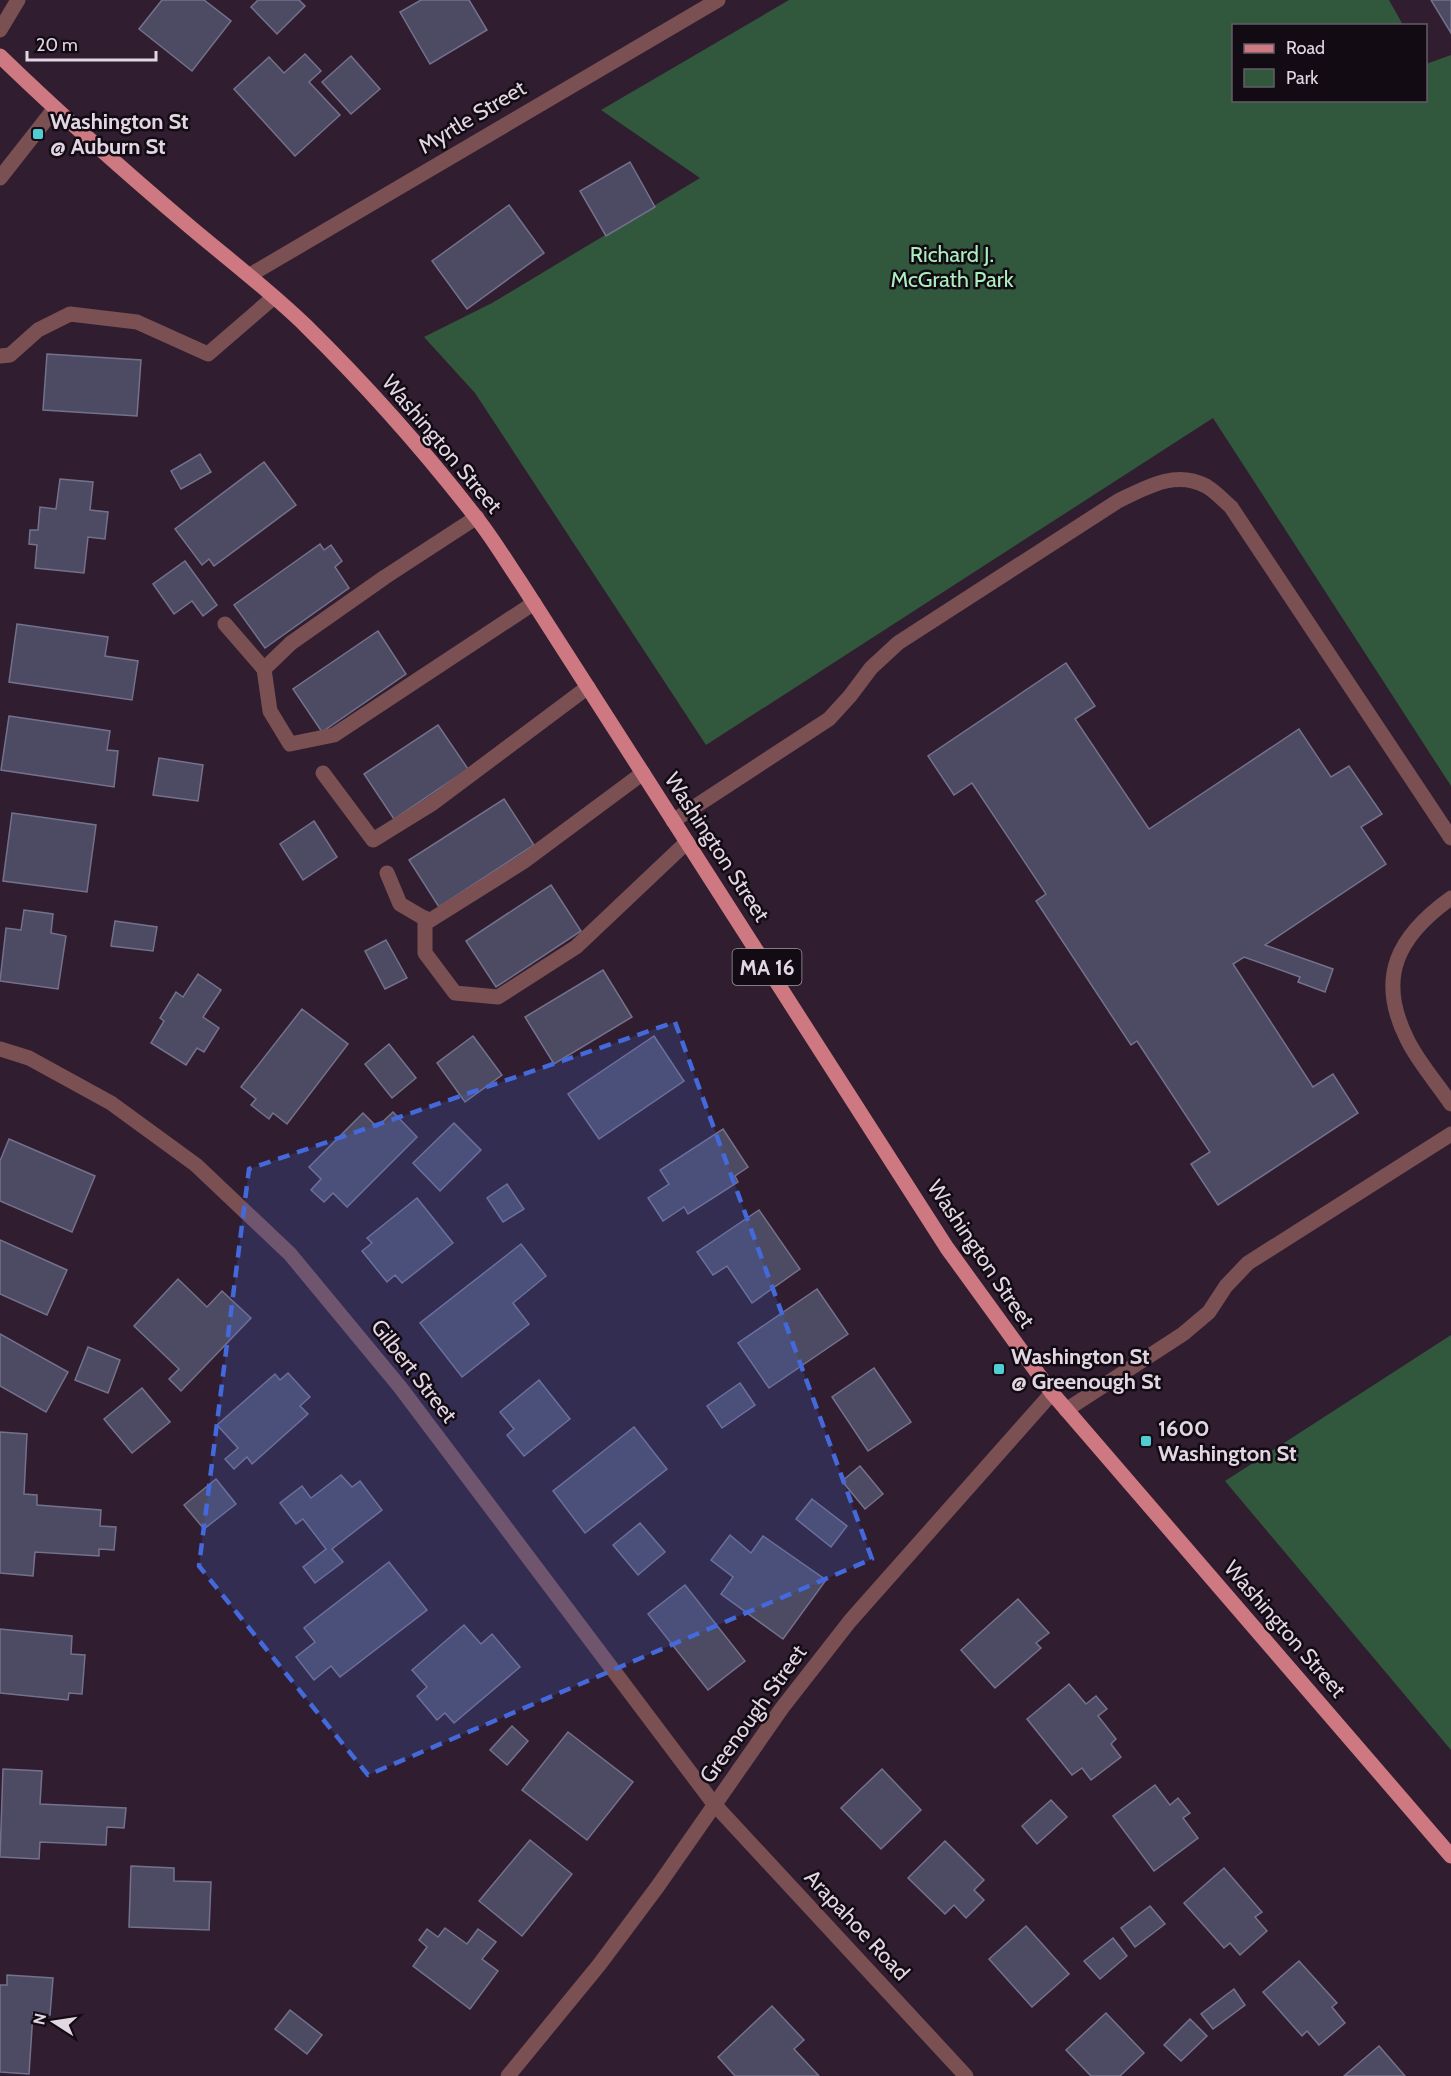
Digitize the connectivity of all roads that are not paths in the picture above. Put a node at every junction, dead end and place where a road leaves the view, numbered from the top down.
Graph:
1 (18, 0) edge
2 (718, 0) edge
3 (0, 30) edge
4 (0, 56) edge
5 (55, 108) junction
6 (0, 178) edge
7 (250, 275) junction
8 (274, 297) junction
9 (0, 356) edge
10 (477, 517) junction
11 (534, 603) junction
12 (225, 624) dead end
13 (264, 669) junction
14 (588, 687) junction
15 (323, 773) dead end
16 (643, 774) junction
17 (673, 821) junction
18 (1451, 838) edge
19 (687, 842) junction
20 (387, 873) dead end
21 (1451, 898) edge
22 (425, 918) junction
23 (0, 1049) edge
24 (1451, 1104) edge
25 (1451, 1134) edge
26 (1052, 1393) junction
27 (1066, 1410) junction
28 (714, 1804) junction
29 (1451, 1856) edge
30 (508, 2076) edge
31 (966, 2076) edge

1 - 3 street
2 - 7 street, Myrtle Street
4 - 5 main road, Washington Street / MA 16
5 - 6 street
5 - 7 main road, Washington Street / MA 16
7 - 8 main road, Washington Street / MA 16
8 - 9 street
8 - 10 main road, Washington Street / MA 16
10 - 11 main road, Washington Street / MA 16
10 - 13 street
11 - 13 street
11 - 14 main road, Washington Street / MA 16
12 - 13 street
14 - 15 street
14 - 16 main road, Washington Street / MA 16
16 - 17 main road, Washington Street / MA 16
16 - 22 street
17 - 18 street
17 - 19 main road, Washington Street / MA 16
19 - 22 street
19 - 26 main road, Washington Street / MA 16
20 - 22 street
21 - 24 street
23 - 28 street, Gilbert Street
25 - 27 street
26 - 27 main road, Washington Street / MA 16
26 - 28 street, Greenough Street
27 - 29 main road, Washington Street / MA 16
28 - 30 street, Greenough Street
28 - 31 street, Arapahoe Road

